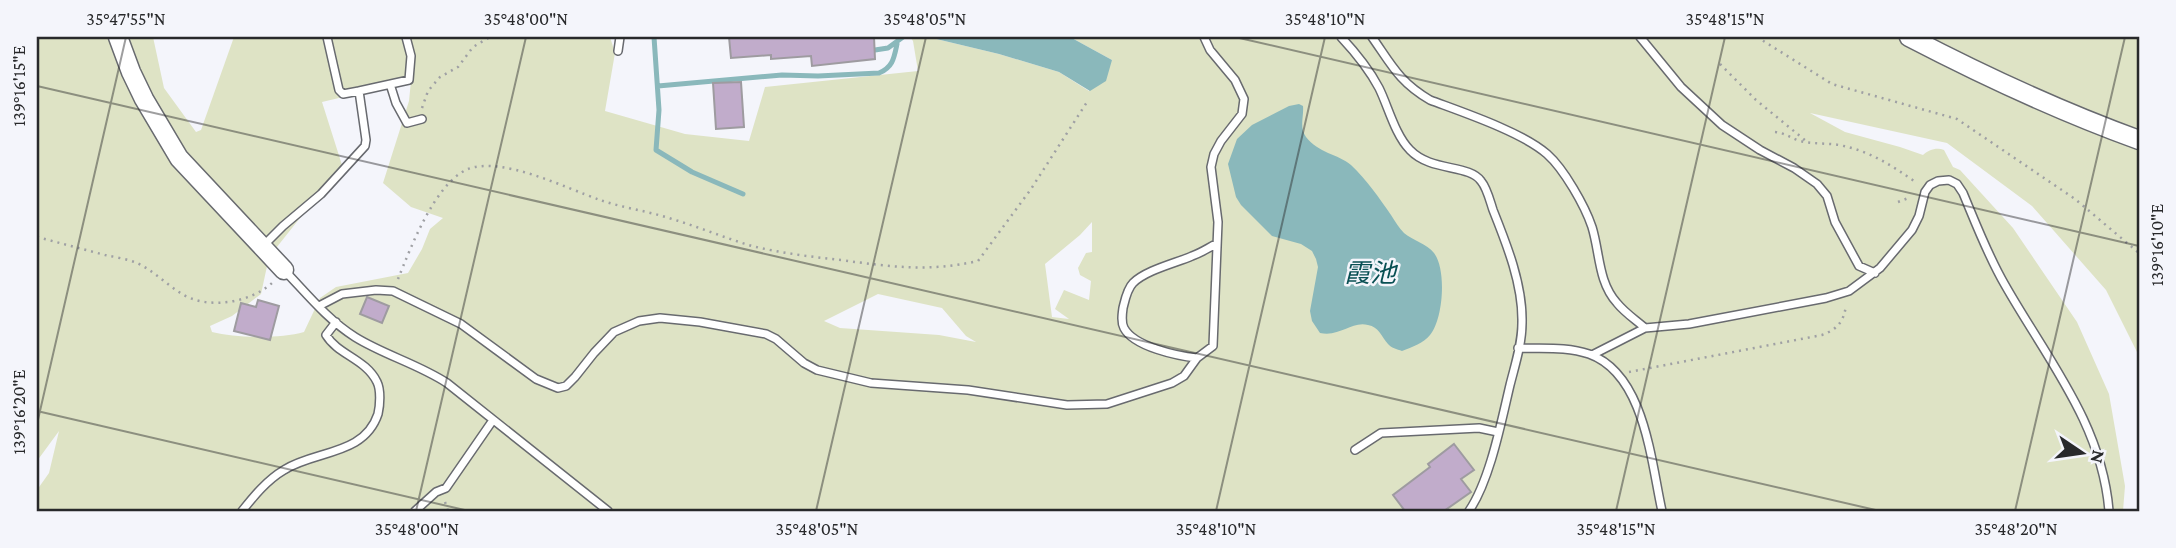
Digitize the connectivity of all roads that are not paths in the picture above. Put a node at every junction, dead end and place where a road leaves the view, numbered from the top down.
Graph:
1 (118, 37) edge
2 (327, 37) edge
3 (406, 37) edge
4 (620, 37) edge
5 (1204, 37) edge
6 (1341, 37) edge
7 (1372, 37) edge
8 (1640, 37) edge
9 (1909, 37) edge
10 (618, 51) dead end
11 (390, 84) junction
12 (359, 91) junction
13 (422, 119) road end
14 (2139, 140) edge
15 (1216, 244) junction
16 (262, 248) junction
17 (284, 270) joint
18 (1875, 273) junction
19 (319, 306) junction
20 (336, 322) junction
21 (1645, 328) junction
22 (1518, 348) junction
23 (1592, 355) junction
24 (1197, 358) junction
25 (493, 420) junction
26 (1498, 432) junction
27 (1354, 450) dead end
28 (242, 511) edge
29 (415, 511) edge
30 (608, 511) edge
31 (1469, 511) edge
32 (1662, 511) edge
33 (2109, 511) edge

1 - 16 street
2 - 12 lane
3 - 11 lane
4 - 10 lane
5 - 15 lane
6 - 22 lane
7 - 21 lane
8 - 18 lane
9 - 14 street
11 - 12 lane
11 - 13 lane
12 - 16 lane
15 - 24 lane
15 - 24 lane
16 - 17 street
17 - 19 lane
18 - 21 lane
18 - 33 lane
19 - 20 lane
19 - 24 lane
20 - 25 lane
20 - 28 lane
21 - 23 lane
22 - 23 lane
22 - 26 lane
23 - 32 lane
25 - 29 lane
25 - 30 lane
26 - 27 lane
26 - 31 lane

